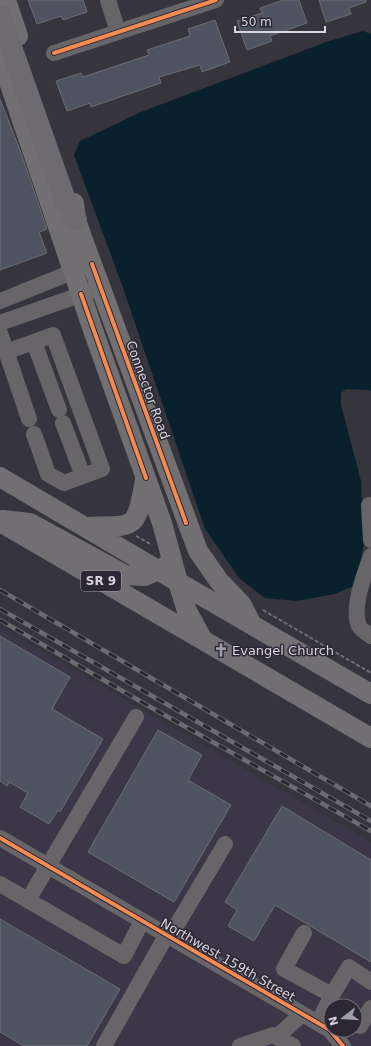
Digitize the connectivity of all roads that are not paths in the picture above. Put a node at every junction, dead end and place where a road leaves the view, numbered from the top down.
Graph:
1 (6, 0) edge
2 (108, 0) edge
3 (216, 0) edge
4 (0, 16) edge
5 (118, 32) junction
6 (54, 53) dead end
7 (0, 55) edge
8 (76, 220) junction
9 (92, 264) junction
10 (73, 271) junction
11 (100, 288) junction
12 (81, 294) junction
13 (0, 301) edge
14 (0, 323) edge
15 (0, 333) edge
16 (34, 342) junction
17 (6, 352) junction
18 (29, 419) dead end
19 (34, 434) dead end
20 (83, 476) junction
21 (0, 477) edge
22 (146, 478) junction
23 (370, 504) dead end
24 (0, 519) edge
25 (0, 522) edge
26 (186, 523) junction
27 (85, 527) junction
28 (371, 540) edge
29 (371, 556) edge
30 (166, 566) junction
31 (178, 582) junction
32 (256, 617) junction
33 (371, 636) edge
34 (203, 640) junction
35 (371, 694) edge
36 (136, 717) dead end
37 (371, 738) edge
38 (2, 844) edge
39 (225, 844) dead end
40 (47, 866) junction
41 (0, 884) edge
42 (28, 900) junction
43 (142, 922) junction
44 (304, 933) dead end
45 (168, 937) junction
46 (371, 982) edge
47 (332, 995) junction
48 (371, 1008) edge
49 (302, 1014) junction
50 (363, 1021) edge
51 (318, 1023) junction
52 (277, 1037) junction
53 (104, 1046) edge
54 (240, 1046) edge
55 (293, 1046) edge
56 (343, 1046) edge

1 - 8 main road, Connector Road
2 - 5 street
3 - 5 street
4 - 8 highway
5 - 6 street
7 - 10 main road
8 - 9 main road, Connector Road
9 - 10 street
9 - 11 main road, Connector Road
10 - 12 main road
10 - 13 street
11 - 12 street
11 - 26 main road, Connector Road
12 - 14 street
12 - 22 main road
15 - 17 street
16 - 17 street
16 - 20 street
16 - 20 street
17 - 18 street
19 - 20 street
21 - 27 main road
22 - 27 main road
22 - 30 main road
23 - 28 street
24 - 30 main road
25 - 34 main road, SR 9
26 - 30 main road
26 - 32 main road, Connector Road
27 - 30 main road
29 - 33 street
30 - 31 main road
31 - 32 main road
31 - 34 main road
32 - 35 main road
34 - 37 main road, SR 9
36 - 40 street
38 - 40 street, Northwest 159th Street
39 - 45 street
40 - 42 street
40 - 43 street, Northwest 159th Street
41 - 42 street
42 - 43 street
43 - 45 street, Northwest 159th Street
44 - 47 street
45 - 49 street, Northwest 159th Street
45 - 53 street
46 - 47 street
47 - 51 street
48 - 50 street
49 - 51 street, Northwest 159th Street
49 - 52 street
51 - 56 street, Northwest 159th Street
52 - 54 street
52 - 55 street

